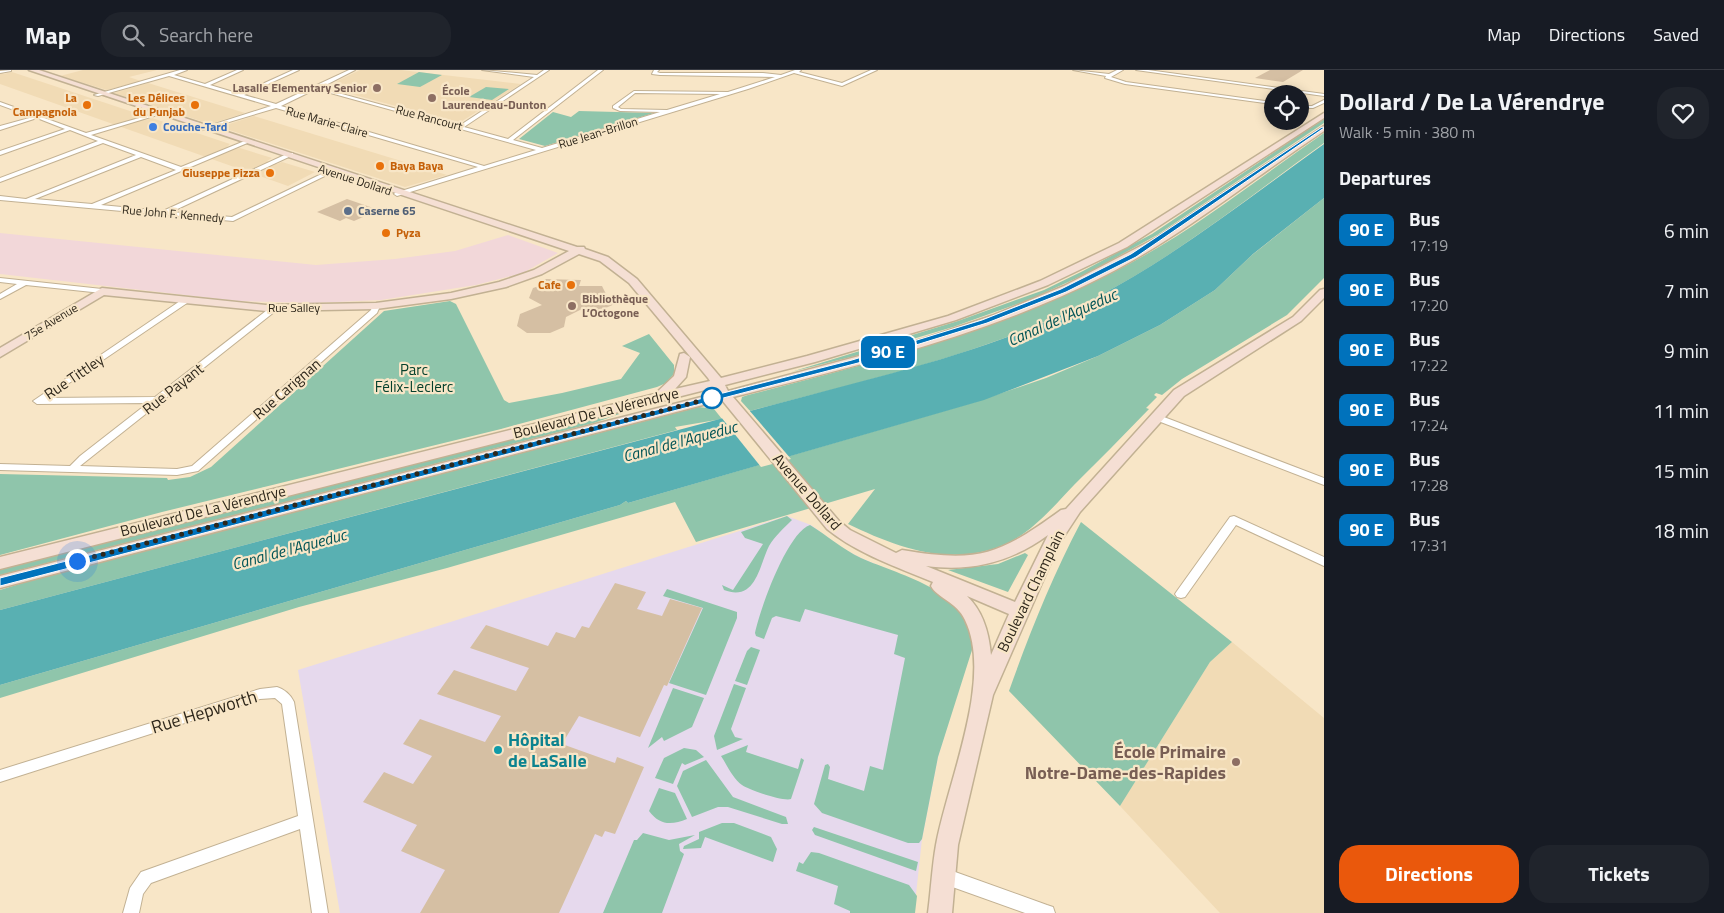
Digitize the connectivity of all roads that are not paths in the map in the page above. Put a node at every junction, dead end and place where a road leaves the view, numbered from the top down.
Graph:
1 (9, 70) edge
2 (21, 70) edge
3 (32, 70) edge
4 (185, 70) edge
5 (241, 70) edge
6 (297, 70) edge
7 (353, 70) edge
8 (484, 70) edge
9 (489, 70) edge
10 (547, 70) edge
11 (602, 70) edge
12 (656, 70) edge
13 (875, 70) edge
14 (1075, 70) edge
15 (1121, 70) edge
16 (1138, 70) edge
17 (797, 71) edge
18 (0, 72) edge
19 (170, 75) junction
20 (1110, 75) junction
21 (538, 76) junction
22 (781, 77) junction
23 (204, 86) junction
24 (316, 88) junction
25 (100, 94) junction
26 (729, 94) junction
27 (1324, 94) edge
28 (239, 96) junction
29 (1324, 101) edge
30 (1264, 102) edge
31 (0, 103) edge
32 (7, 106) junction
33 (276, 106) junction
34 (1309, 107) edge
35 (0, 108) edge
36 (668, 112) junction
37 (158, 113) junction
38 (1324, 115) edge
39 (37, 117) junction
40 (461, 127) junction
41 (0, 128) edge
42 (1324, 128) edge
43 (69, 129) junction
44 (205, 129) junction
45 (85, 135) junction
46 (510, 140) junction
47 (103, 142) junction
48 (246, 142) junction
49 (542, 150) junction
50 (0, 153) edge
51 (141, 156) junction
52 (288, 156) junction
53 (485, 168) junction
54 (180, 170) junction
55 (332, 170) junction
56 (0, 180) edge
57 (401, 193) junction
58 (0, 198) edge
59 (27, 201) junction
60 (92, 207) junction
61 (162, 214) junction
62 (577, 251) junction
63 (0, 280) edge
64 (24, 283) junction
65 (102, 292) junction
66 (1324, 292) edge
67 (0, 297) edge
68 (186, 301) junction
69 (376, 306) junction
70 (274, 309) junction
71 (0, 353) edge
72 (684, 356) junction
73 (716, 387) junction
74 (659, 397) junction
75 (159, 400) junction
76 (1156, 417) junction
77 (0, 467) edge
78 (72, 469) junction
79 (1324, 482) edge
80 (1074, 509) junction
81 (875, 551) junction
82 (1324, 562) edge
83 (0, 563) edge
84 (0, 582) edge
85 (1181, 594) dead end
86 (1019, 611) junction
87 (983, 695) junction
88 (0, 776) edge
89 (306, 820) junction
90 (944, 876) junction
91 (131, 913) edge
92 (320, 913) edge
93 (940, 913) edge
94 (1047, 913) edge

1 - 18 street
2 - 25 main road, Avenue Dollard
3 - 25 main road, Avenue Dollard
4 - 19 street
5 - 23 street
6 - 28 street
7 - 24 street
8 - 9 street
9 - 21 street
10 - 21 street
11 - 46 street
12 - 22 street
13 - 17 street
14 - 20 street
15 - 20 street
16 - 27 street
17 - 22 street, Rue Jean-Brillon
19 - 23 street, Rue Marie-Claire
19 - 25 street
20 - 30 street
21 - 40 street
22 - 26 street, Rue Jean-Brillon
23 - 28 street, Rue Marie-Claire
24 - 33 street
24 - 40 street, Rue Rancourt
25 - 37 main road, Avenue Dollard
26 - 36 street, Rue Jean-Brillon
26 - 36 street
28 - 33 street, Rue Marie-Claire
29 - 34 street
31 - 32 street
32 - 35 street
32 - 39 street
33 - 44 street
33 - 53 street, Rue Marie-Claire
36 - 49 street, Rue Jean-Brillon
37 - 44 main road, Avenue Dollard
37 - 45 street
38 - 73 main road, Boulevard De La Vérendrye
39 - 41 street
39 - 43 street
40 - 46 street, Rue Rancourt
42 - 73 main road, Boulevard De La Vérendrye
43 - 45 street
43 - 50 street
44 - 48 main road, Avenue Dollard
45 - 47 street
46 - 49 street, Rue Rancourt
47 - 51 street
47 - 56 street
48 - 52 main road, Avenue Dollard
48 - 54 street
49 - 53 street, Rue Jean-Brillon
51 - 54 street
51 - 59 street
52 - 55 main road, Avenue Dollard
52 - 61 street
53 - 57 street, Rue Jean-Brillon
54 - 60 street
55 - 57 main road, Avenue Dollard
55 - 61 street, Rue John F. Kennedy
57 - 62 main road, Avenue Dollard
58 - 59 street, Rue John F. Kennedy
59 - 60 street, Rue John F. Kennedy
60 - 61 street, Rue John F. Kennedy
62 - 69 main road, Rue Salley
62 - 72 main road, Avenue Dollard
62 - 73 main road, Avenue Dollard
63 - 64 street, Rue Salley
64 - 65 street, Rue Salley
64 - 67 street
65 - 68 main road, Rue Salley
65 - 71 main road, 75e Avenue
66 - 76 main road, Boulevard Champlain
68 - 70 main road, Rue Salley
68 - 75 street, Rue Tittley
69 - 70 main road, Rue Salley
69 - 78 street, Rue Carignan
70 - 75 street, Rue Payant
72 - 73 main road, Avenue Dollard
72 - 74 main road
73 - 74 main road, Boulevard De La Vérendrye
73 - 81 main road, Avenue Dollard
73 - 84 main road, Boulevard De La Vérendrye
74 - 83 main road, Boulevard De La Vérendrye
75 - 78 street, Rue Payant
76 - 79 street
76 - 80 main road, Boulevard Champlain
77 - 78 street
80 - 81 main road
80 - 86 main road, Boulevard Champlain
81 - 86 main road, Avenue Dollard
81 - 87 main road
82 - 85 street
86 - 87 main road, Boulevard Champlain
87 - 90 main road, Boulevard Champlain
88 - 89 street, Rue Hepworth
89 - 91 street
89 - 92 street, Rue Hepworth
90 - 93 main road, Boulevard Champlain
90 - 94 street

